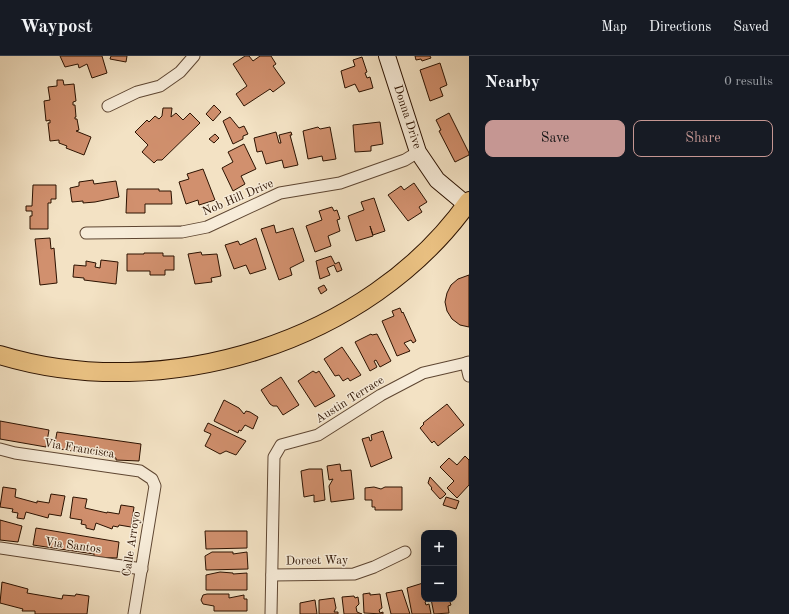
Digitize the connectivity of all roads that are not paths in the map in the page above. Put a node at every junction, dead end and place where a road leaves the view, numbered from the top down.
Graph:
1 (194, 56) edge
2 (387, 56) edge
3 (108, 106) dead end
4 (418, 152) junction
5 (468, 204) edge
6 (86, 233) dead end
7 (0, 354) edge
8 (467, 362) edge
9 (469, 376) edge
10 (0, 449) edge
11 (152, 479) joint
12 (0, 548) edge
13 (405, 552) dead end
14 (142, 569) junction
15 (272, 575) junction
16 (134, 614) edge
17 (271, 614) edge

1 - 3 street
2 - 4 street, Donna Drive
4 - 5 street, Donna Drive
4 - 6 street, Nob Hill Drive
5 - 7 main road
8 - 9 street
8 - 15 street, Austin Terrace
10 - 11 street, Via Francisca
11 - 14 street, Calle Arroyo
12 - 14 street, Via Santos
13 - 15 street, Doreet Way
14 - 16 street, Calle Arroyo
15 - 17 street, Austin Terrace

